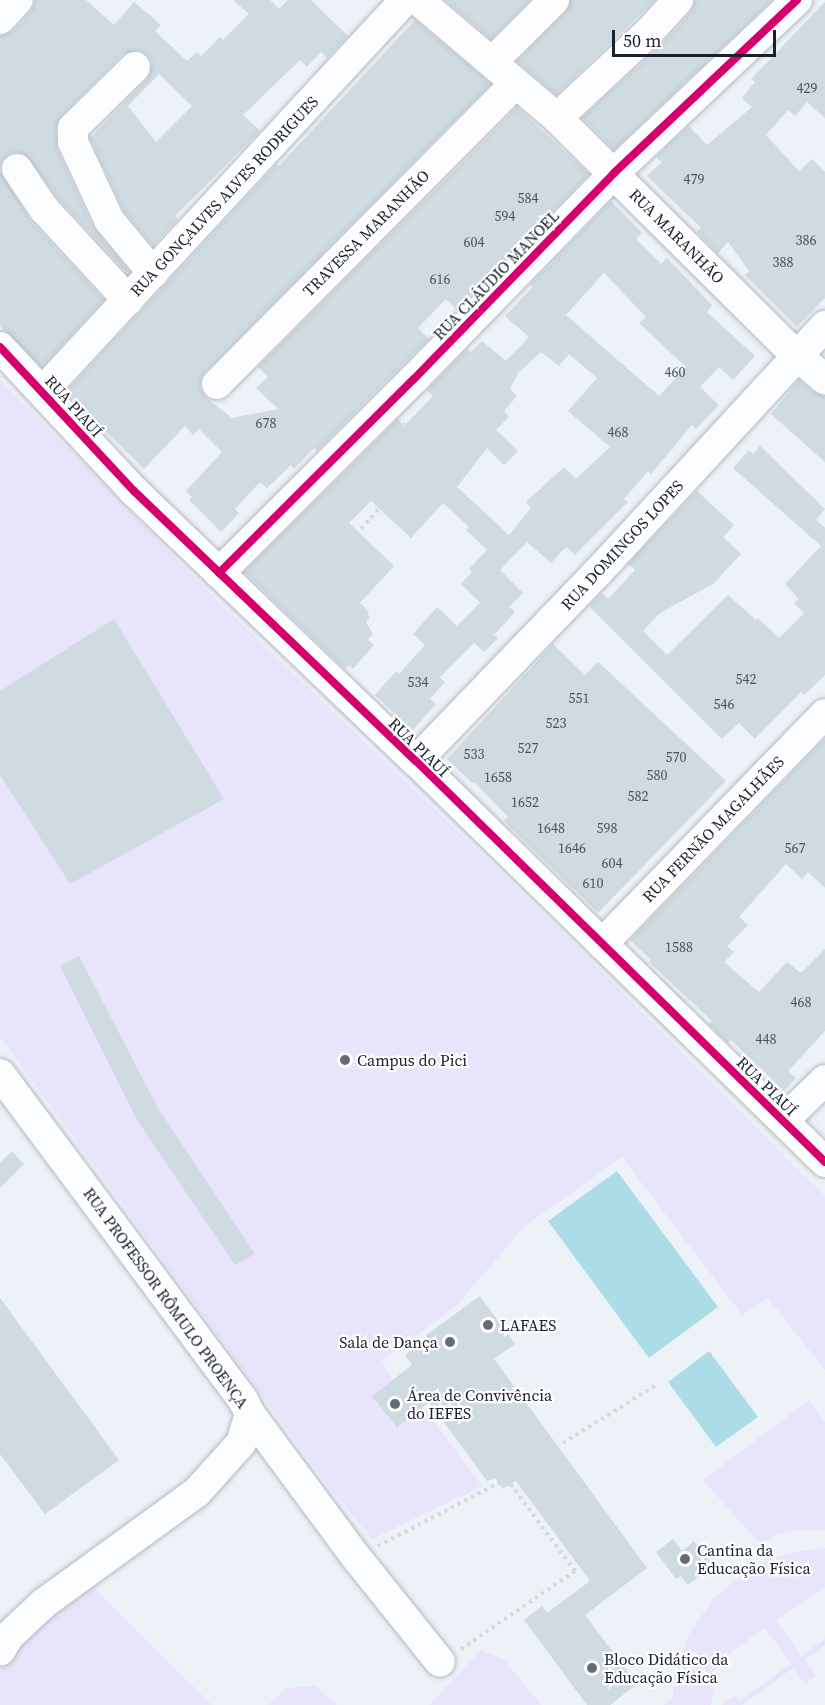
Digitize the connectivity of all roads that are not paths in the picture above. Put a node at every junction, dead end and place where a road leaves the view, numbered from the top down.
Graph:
1 (18, 0) edge
2 (405, 0) edge
3 (418, 0) edge
4 (554, 0) edge
5 (678, 0) edge
6 (798, 0) edge
7 (0, 19) edge
8 (492, 62) junction
9 (135, 67) dead end
10 (516, 82) junction
11 (557, 118) junction
12 (17, 169) dead end
13 (614, 174) junction
14 (153, 273) junction
15 (128, 300) junction
16 (825, 326) edge
17 (0, 347) edge
18 (796, 355) junction
19 (825, 379) edge
20 (217, 384) dead end
21 (43, 391) junction
22 (219, 573) junction
23 (825, 714) edge
24 (416, 761) junction
25 (602, 944) junction
26 (0, 1074) edge
27 (825, 1080) edge
28 (784, 1120) junction
29 (825, 1162) edge
30 (250, 1414) junction
31 (3, 1637) edge
32 (440, 1662) road end

1 - 7 street
2 - 14 street, RUA GONÇALVES ALVES RODRIGUES
3 - 8 street, RUA MARANHÃO
4 - 8 street
5 - 11 street
6 - 13 street, RUA CLÁUDIO MANOEL
8 - 10 street, RUA MARANHÃO
9 - 14 street
10 - 11 street, RUA MARANHÃO
10 - 20 street, TRAVESSA MARANHÃO
11 - 13 street, RUA MARANHÃO
12 - 15 street
13 - 18 street, RUA MARANHÃO
13 - 22 street, RUA CLÁUDIO MANOEL
14 - 15 street, RUA GONÇALVES ALVES RODRIGUES
15 - 21 street, RUA GONÇALVES ALVES RODRIGUES
16 - 18 street, RUA DOMINGOS LOPES
17 - 21 street, RUA PIAUÍ
18 - 19 street, RUA MARANHÃO
18 - 24 street, RUA DOMINGOS LOPES
21 - 22 street, RUA PIAUÍ
22 - 24 street, RUA PIAUÍ
23 - 25 street, RUA FERNÃO MAGALHÃES
24 - 25 street, RUA PIAUÍ
25 - 28 street, RUA PIAUÍ
26 - 30 street, RUA PROFESSOR RÔMULO PROENÇA
27 - 28 street
28 - 29 street, RUA PIAUÍ
30 - 31 street, RUA PROFESSOR RÔMULO PROENÇA
30 - 32 street

